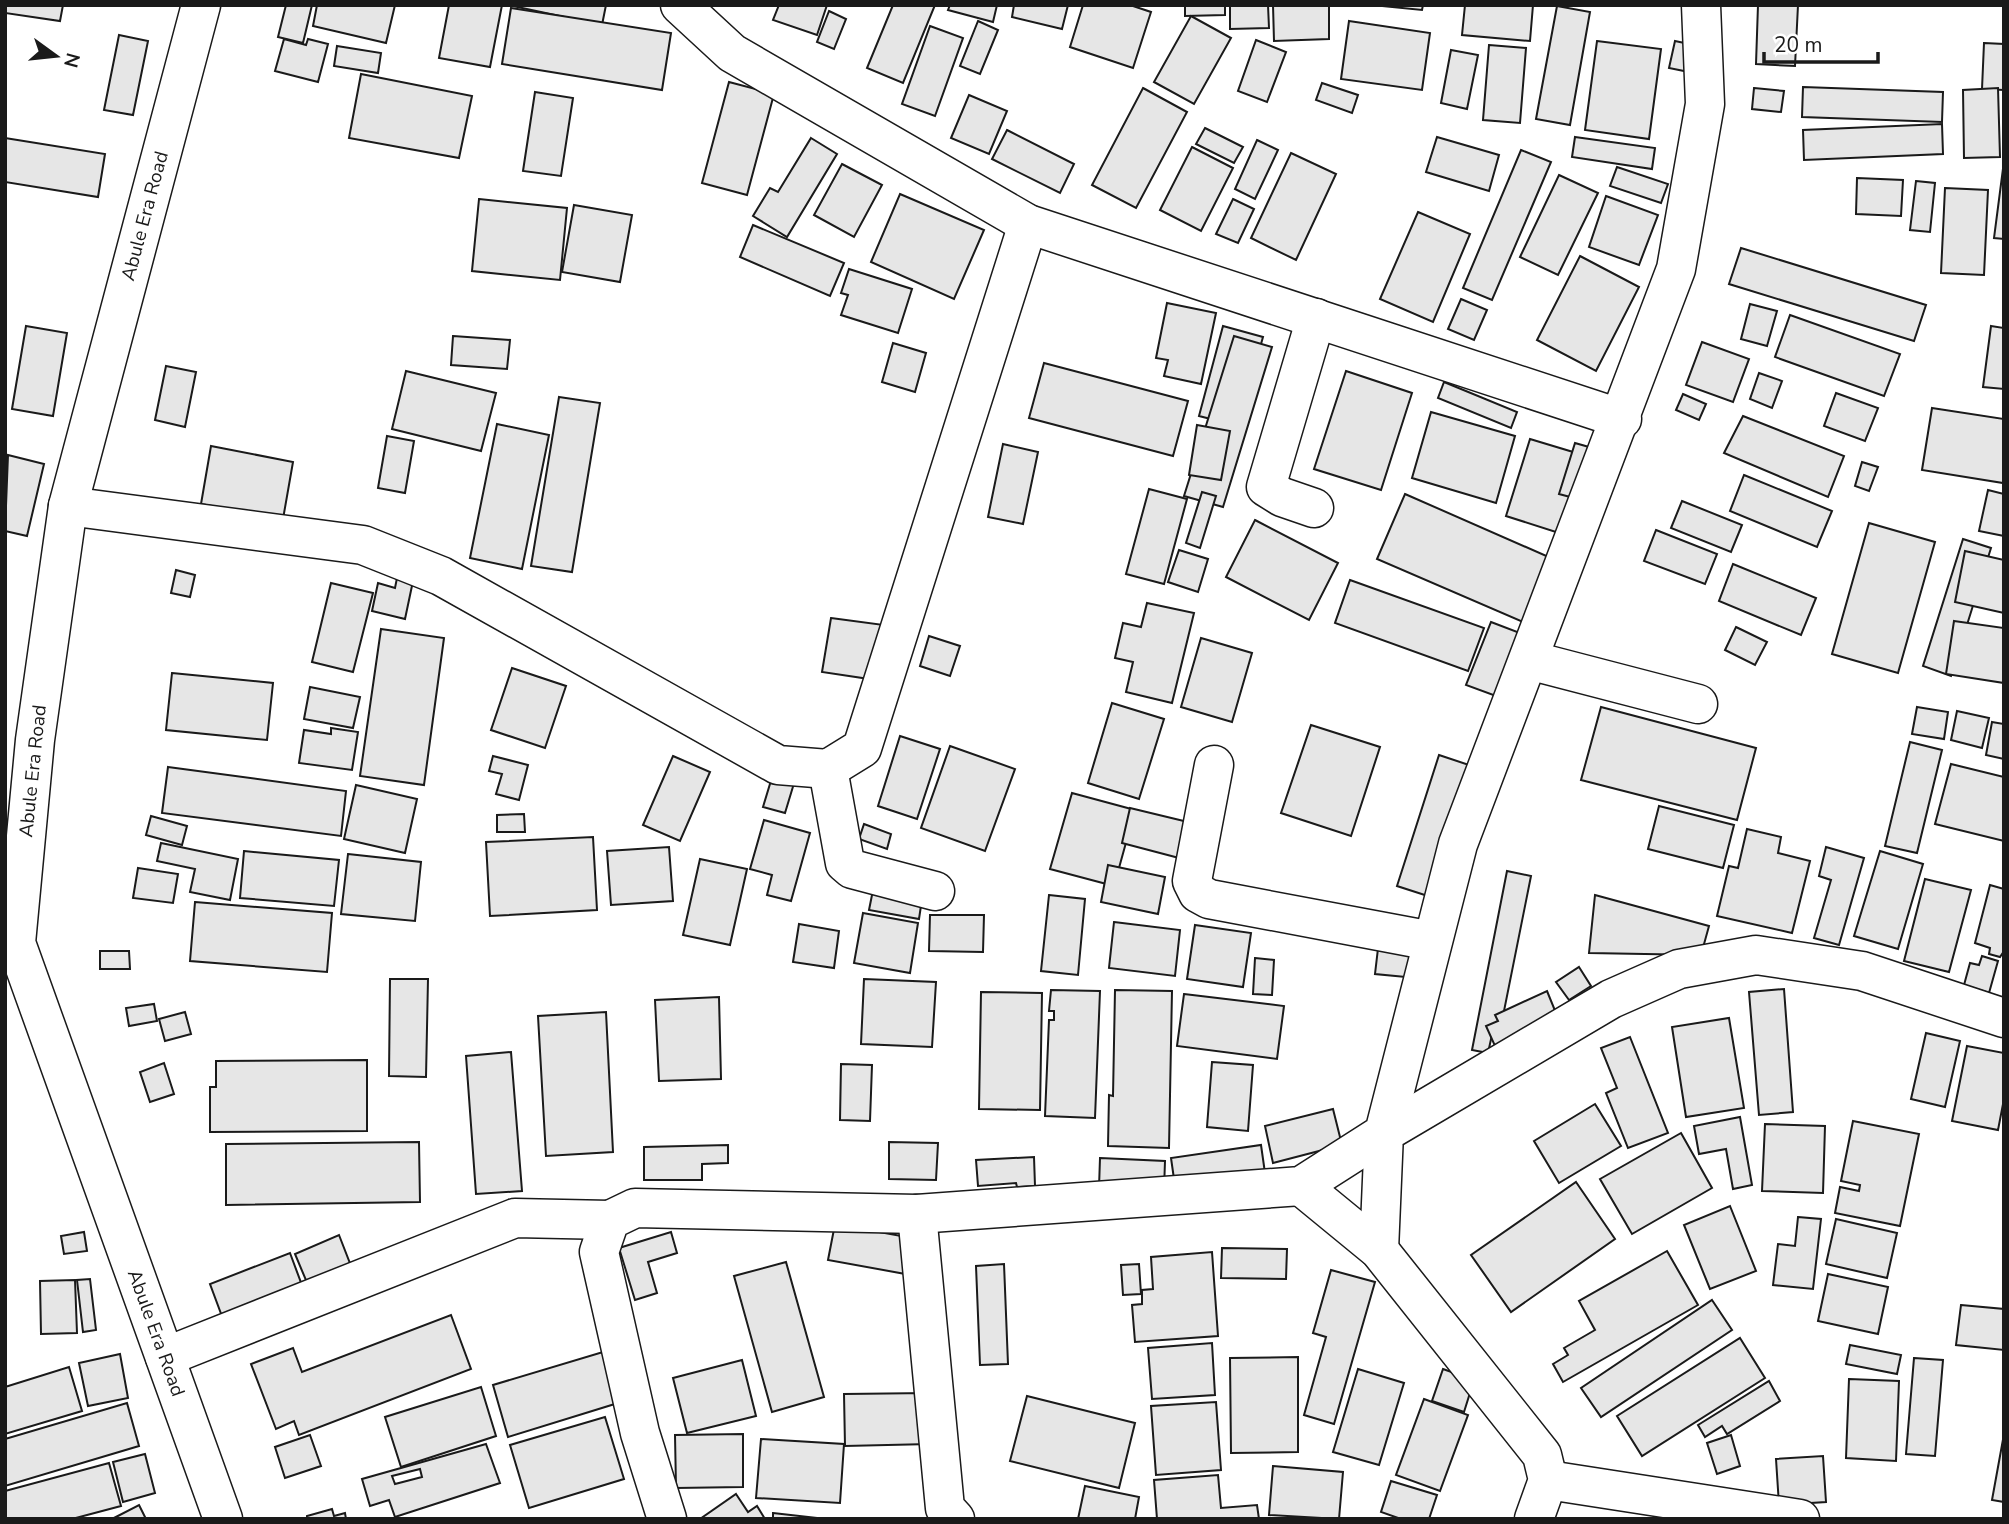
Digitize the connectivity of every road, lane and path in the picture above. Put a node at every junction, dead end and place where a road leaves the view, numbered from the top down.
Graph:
1 (201, 5) edge
2 (680, 5) edge
3 (1701, 5) edge
4 (1028, 224) junction
5 (1316, 318) junction
6 (1622, 419) junction
7 (68, 506) junction
8 (1314, 508) dead end
9 (1529, 660) junction
10 (1698, 704) dead end
11 (20, 739) edge
12 (1214, 765) dead end
13 (828, 769) junction
14 (935, 891) dead end
15 (1432, 941) junction
16 (10, 943) edge
17 (2004, 1018) edge
18 (1384, 1133) junction
19 (1301, 1186) junction
20 (917, 1214) junction
21 (610, 1220) junction
22 (1379, 1250) junction
23 (165, 1357) junction
24 (1548, 1480) junction
25 (951, 1518) edge
26 (223, 1519) edge
27 (667, 1519) edge
28 (1534, 1519) edge
29 (1800, 1519) edge

1 - 7 street, Abule Era Road
2 - 4 street
3 - 6 street
4 - 5 street
4 - 13 street
5 - 6 street
5 - 8 street
6 - 9 street
7 - 11 street, Abule Era Road
7 - 13 street
9 - 10 street
9 - 15 street
11 - 16 street, Abule Era Road
12 - 15 street
13 - 14 street
15 - 18 street
16 - 23 street, Abule Era Road
17 - 18 street
18 - 19 street
18 - 22 street
19 - 20 street
19 - 22 street
20 - 21 street
20 - 25 street
21 - 23 street
21 - 27 street
22 - 24 street
23 - 26 street, Abule Era Road
24 - 28 street
24 - 29 street

